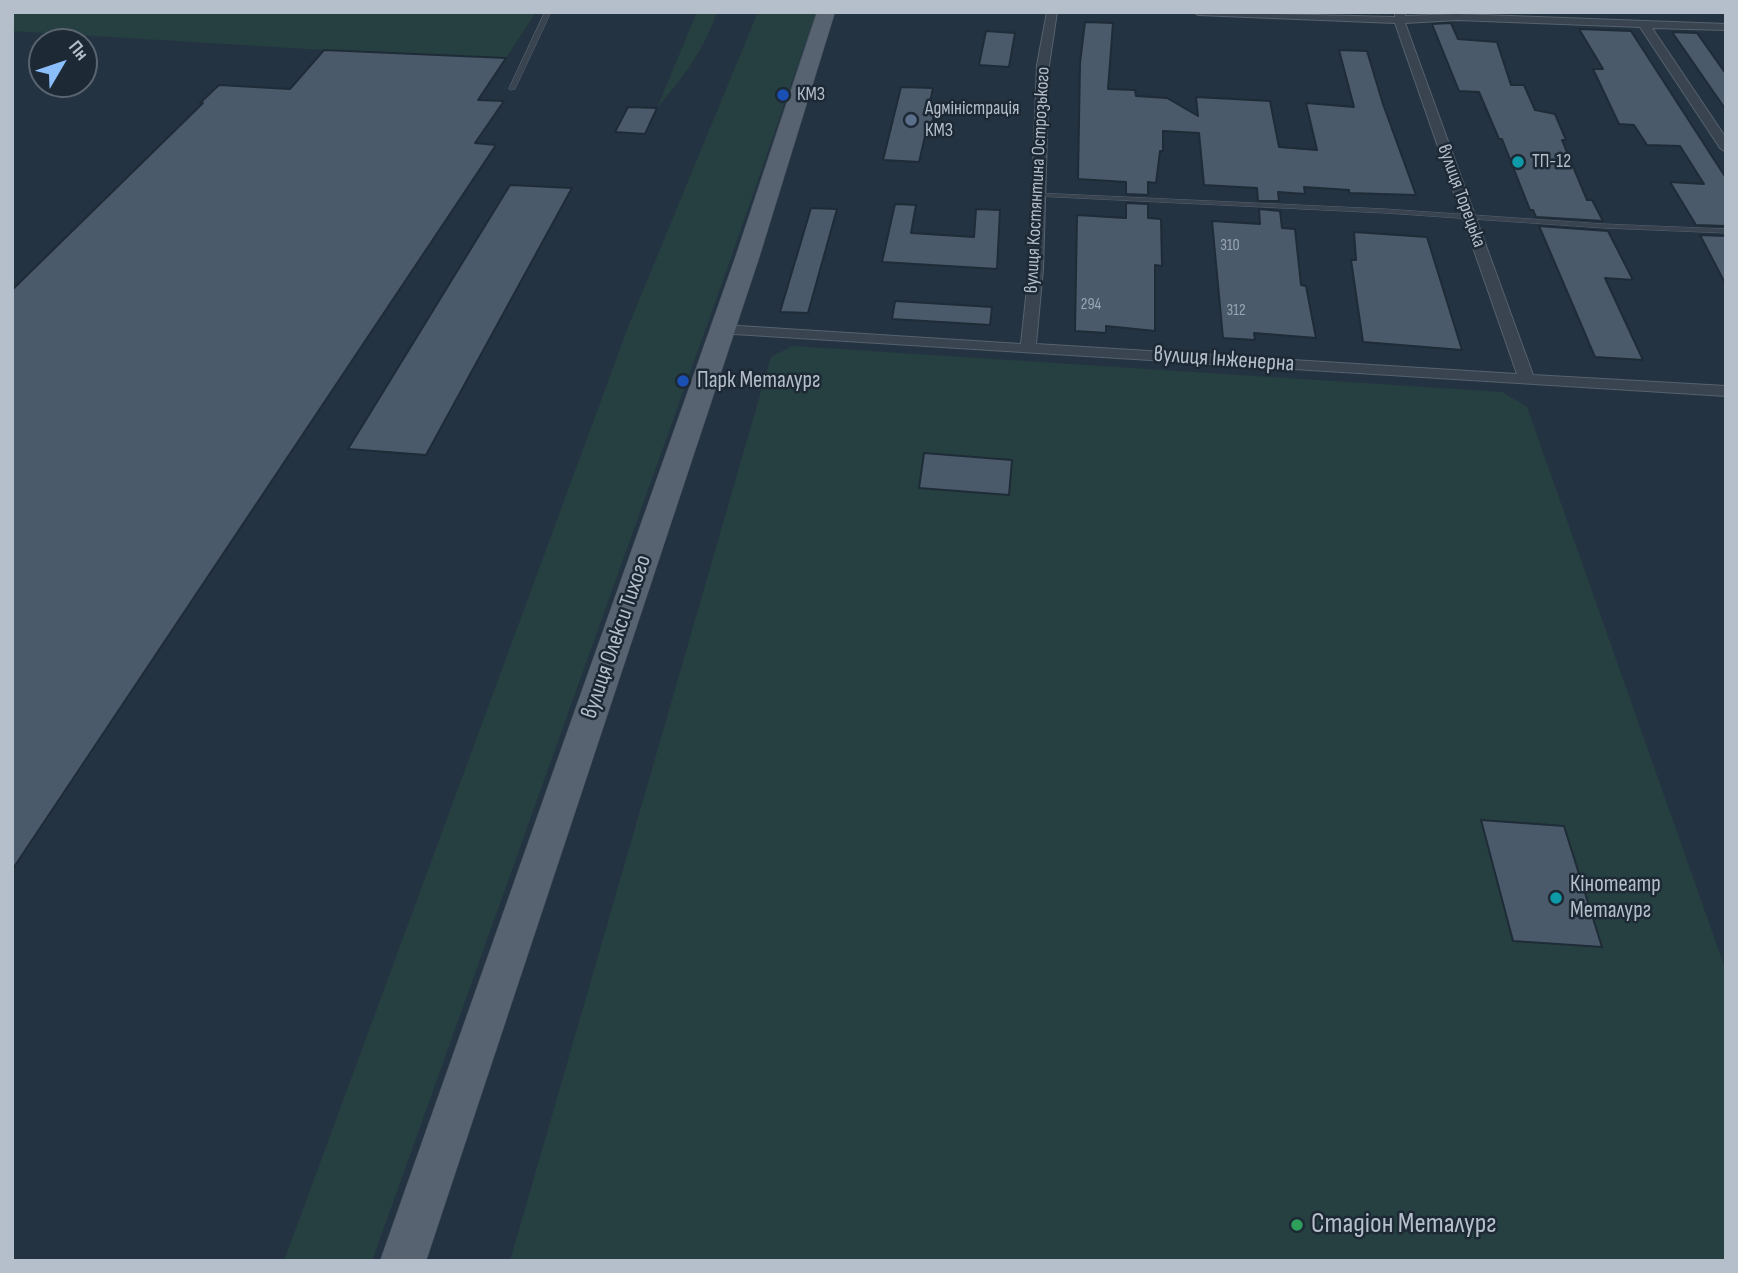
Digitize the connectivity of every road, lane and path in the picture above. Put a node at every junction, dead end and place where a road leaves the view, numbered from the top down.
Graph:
1 (548, 12) edge
2 (826, 12) edge
3 (1052, 12) edge
4 (1198, 12) edge
5 (1445, 12) edge
6 (1400, 16) edge
7 (1457, 17) junction
8 (1643, 23) junction
9 (1726, 27) edge
10 (512, 89) dead end
11 (1726, 148) edge
12 (1037, 195) junction
13 (1468, 216) junction
14 (1726, 231) edge
15 (723, 330) junction
16 (1028, 348) junction
17 (1527, 379) junction
18 (1726, 391) edge
19 (403, 1261) edge

1 - 10 lane
2 - 15 main road, вулиця Олекси Тихого
3 - 12 street, вулиця Костянтина Острозького
4 - 6 street
5 - 7 street
6 - 7 street
6 - 13 street, вулиця Торецька
7 - 8 street
8 - 9 street
8 - 11 street
12 - 13 lane
12 - 16 street, вулиця Костянтина Острозького
13 - 14 lane
13 - 17 street, вулиця Торецька
15 - 16 street, вулиця Інженерна
15 - 19 main road, вулиця Олекси Тихого
16 - 17 street, вулиця Інженерна
17 - 18 street, вулиця Інженерна

